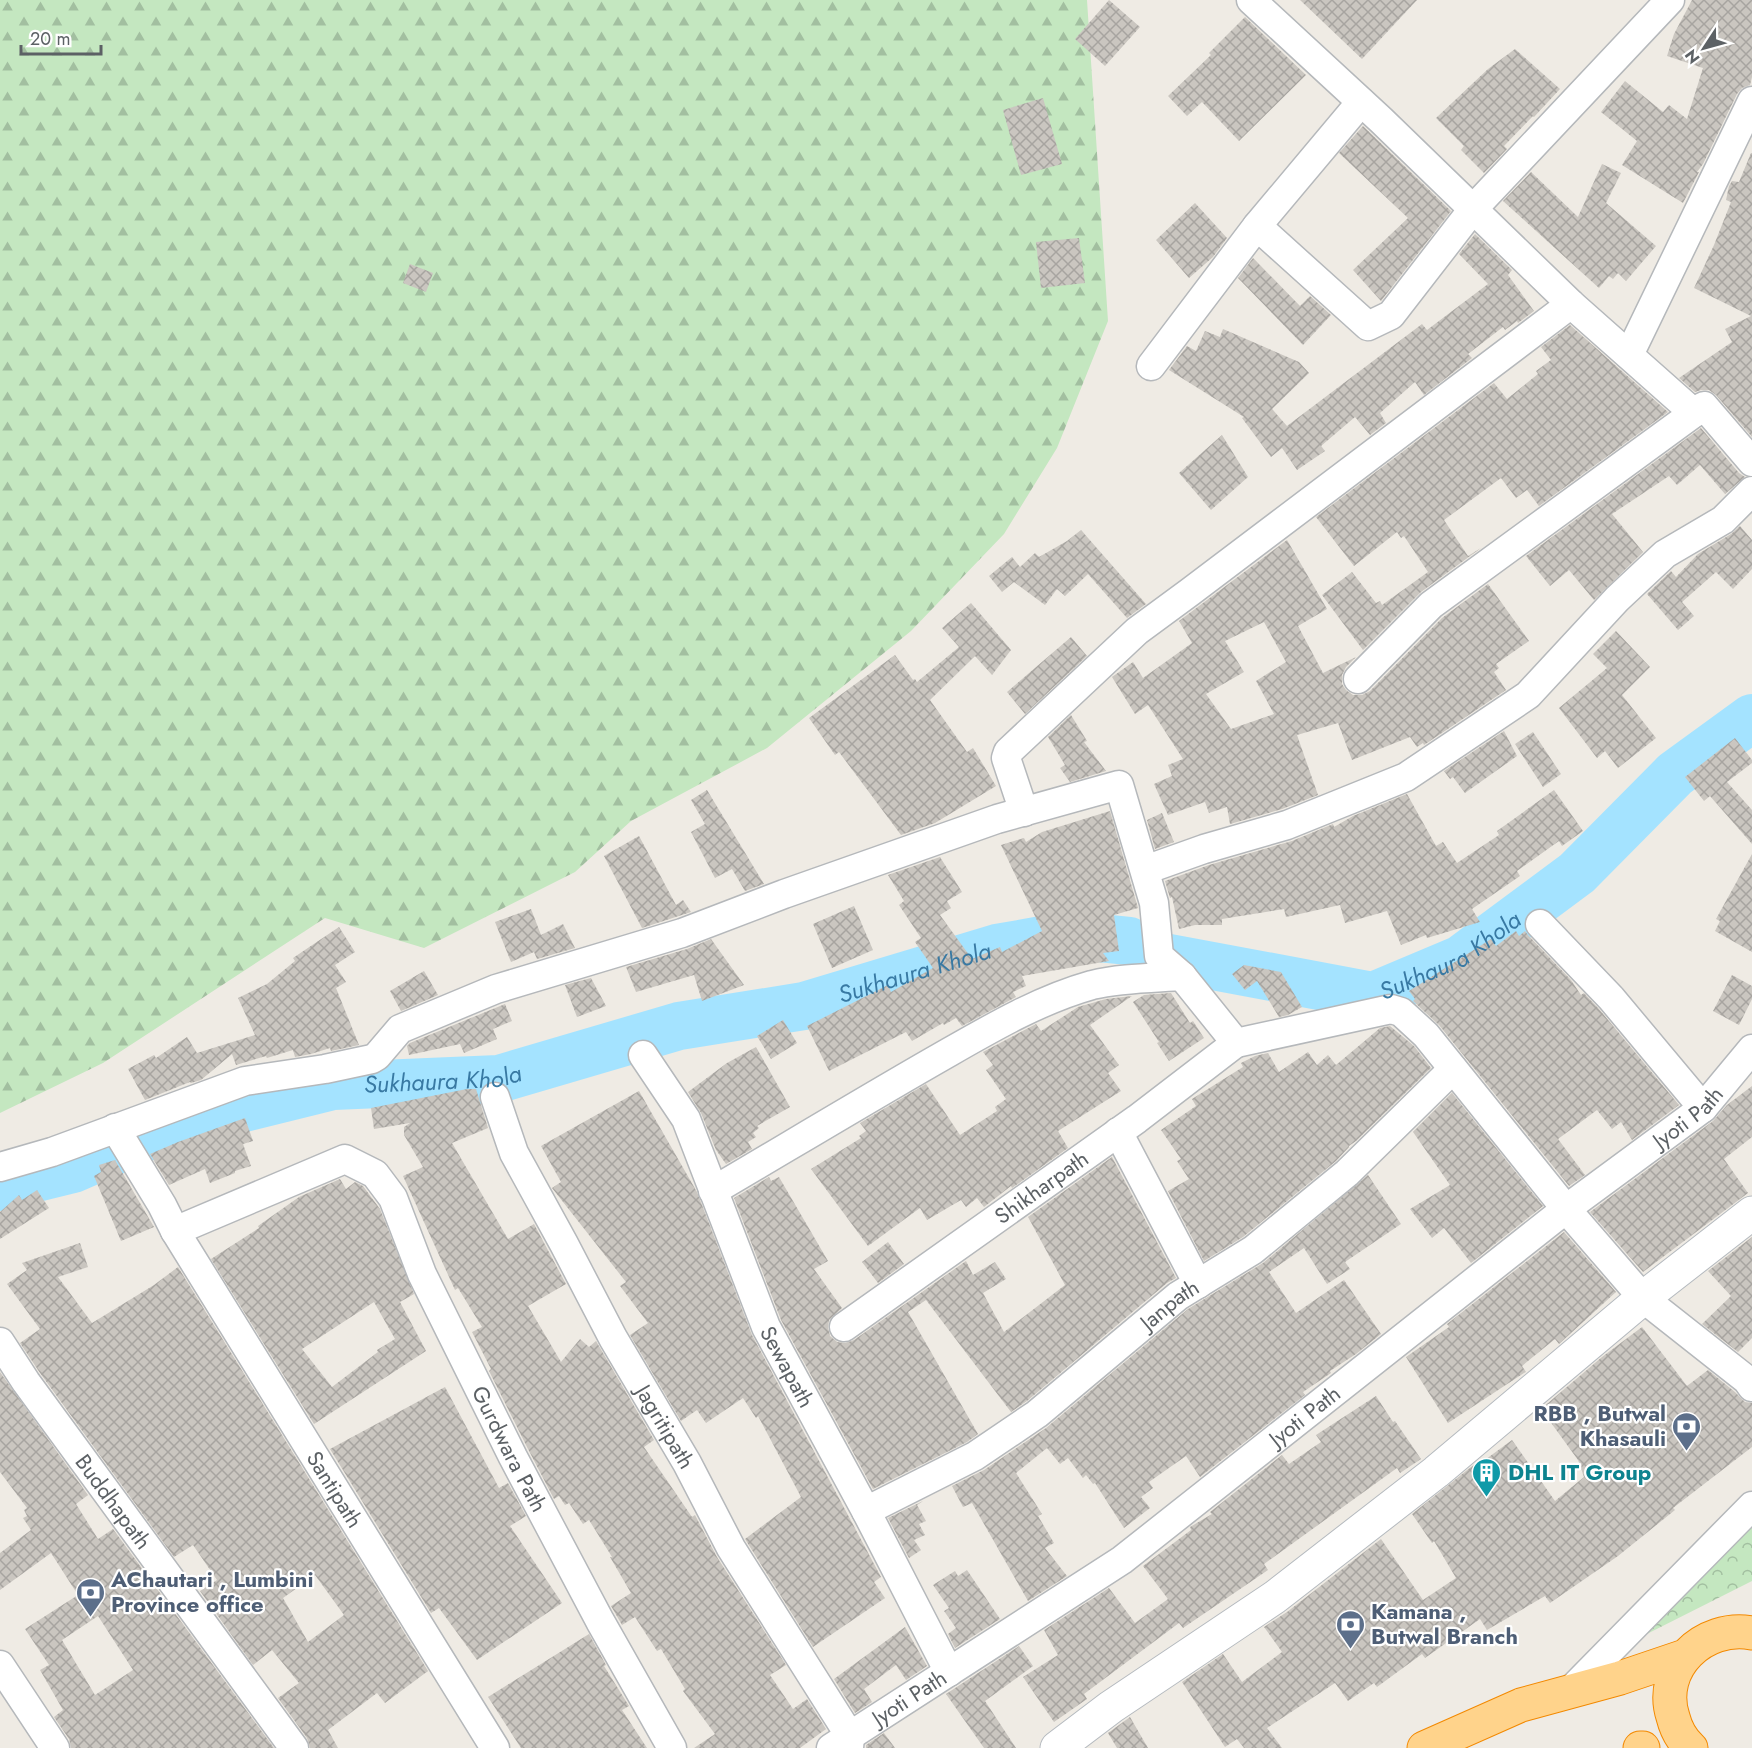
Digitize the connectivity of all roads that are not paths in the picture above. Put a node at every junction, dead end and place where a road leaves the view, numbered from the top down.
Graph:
1 (1251, 0) edge
2 (1670, 0) edge
3 (1752, 101) edge
4 (1361, 102) junction
5 (1473, 209) junction
6 (1257, 226) junction
7 (1571, 304) junction
8 (1629, 355) junction
9 (1151, 366) dead end
10 (1694, 413) junction
11 (1752, 462) edge
12 (1752, 491) edge
13 (1358, 679) dead end
14 (1024, 812) junction
15 (1145, 870) junction
16 (1540, 924) dead end
17 (1182, 975) junction
18 (1236, 1043) junction
19 (1752, 1049) edge
20 (643, 1055) dead end
21 (1453, 1069) junction
22 (495, 1097) dead end
23 (1703, 1108) junction
24 (115, 1128) junction
25 (1118, 1132) junction
26 (0, 1167) edge
27 (713, 1191) junction
28 (1566, 1209) junction
29 (1752, 1213) edge
30 (176, 1231) junction
31 (1198, 1284) junction
32 (1642, 1298) junction
33 (844, 1327) dead end
34 (0, 1342) edge
35 (1752, 1387) edge
36 (1752, 1506) edge
37 (866, 1511) junction
38 (1743, 1629) edge
39 (1685, 1656) junction
40 (0, 1665) edge
41 (949, 1672) junction
42 (1571, 1690) junction
43 (844, 1744) edge
44 (55, 1748) edge
45 (294, 1748) edge
46 (495, 1748) edge
47 (672, 1748) edge
48 (1057, 1748) edge
49 (1424, 1748) edge
50 (1691, 1748) edge

1 - 4 street
2 - 5 street
3 - 8 street
4 - 5 street
4 - 6 street
5 - 6 street
5 - 7 street
6 - 9 street
7 - 8 street
7 - 14 street
8 - 10 street
10 - 11 street
10 - 13 street
12 - 15 street
14 - 15 street
14 - 24 street
15 - 17 street
16 - 23 street
17 - 18 street
17 - 27 street
18 - 21 street
18 - 25 street, Shikharpath
19 - 23 street, Jyoti Path
20 - 27 street, Sewapath
21 - 28 street
21 - 31 street, Janpath
22 - 43 street, Jagritipath
23 - 28 street, Jyoti Path
24 - 26 street
24 - 30 street, Santipath
25 - 31 street
25 - 33 street, Shikharpath
27 - 37 street, Sewapath
28 - 32 street
28 - 41 street, Jyoti Path
29 - 32 street
30 - 46 street, Santipath
30 - 47 street, Gurdwara Path
31 - 37 street, Janpath
32 - 35 street
32 - 48 street
34 - 45 street, Buddhapath
36 - 42 street
37 - 41 street, Sewapath
38 - 39 highway
39 - 42 highway
39 - 50 highway
40 - 44 street
41 - 43 street, Jyoti Path
42 - 49 highway

